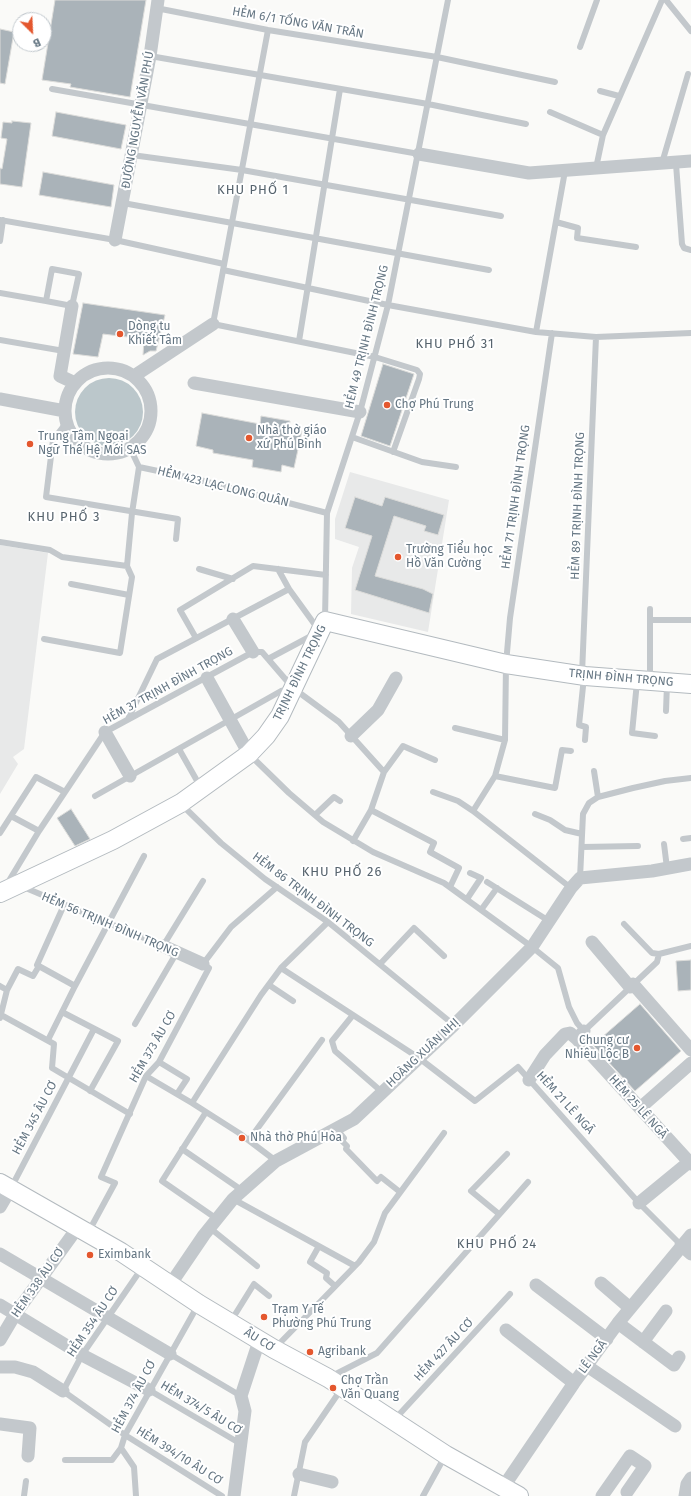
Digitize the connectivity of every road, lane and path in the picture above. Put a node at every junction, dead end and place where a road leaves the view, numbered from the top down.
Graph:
1 (448, 0) edge
2 (597, 0) edge
3 (662, 0) edge
4 (666, 0) edge
5 (157, 4) edge
6 (268, 30) junction
7 (691, 31) edge
8 (580, 47) dead end
9 (150, 56) junction
10 (437, 57) junction
11 (260, 74) junction
12 (688, 74) dead end
13 (555, 82) dead end
14 (52, 89) dead end
15 (340, 89) junction
16 (600, 91) dead end
17 (619, 96) junction
18 (141, 104) junction
19 (428, 104) junction
20 (550, 112) dead end
21 (250, 123) junction
22 (526, 124) dead end
23 (603, 136) junction
24 (332, 138) junction
25 (419, 154) junction
26 (132, 155) junction
27 (687, 160) edge
28 (662, 163) junction
29 (596, 168) junction
30 (242, 170) junction
31 (565, 171) junction
32 (324, 185) junction
33 (410, 200) junction
34 (123, 203) junction
35 (501, 216) dead end
36 (1, 220) edge
37 (556, 222) junction
38 (232, 223) junction
39 (316, 238) junction
40 (115, 240) junction
41 (0, 241) edge
42 (636, 247) dead end
43 (691, 250) edge
44 (399, 252) junction
45 (223, 267) junction
46 (489, 270) dead end
47 (308, 287) junction
48 (0, 293) edge
49 (46, 302) junction
50 (388, 305) junction
51 (72, 306) junction
52 (213, 324) junction
53 (536, 332) junction
54 (552, 333) junction
55 (691, 333) edge
56 (596, 337) junction
57 (0, 340) edge
58 (299, 341) junction
59 (64, 351) junction
60 (375, 357) junction
61 (134, 376) junction
62 (76, 383) junction
63 (194, 383) dead end
64 (0, 399) edge
65 (360, 412) junction
66 (66, 417) junction
67 (352, 436) junction
68 (130, 448) junction
69 (393, 452) junction
70 (139, 467) junction
71 (456, 467) dead end
72 (132, 513) junction
73 (327, 513) junction
74 (176, 539) dead end
75 (0, 542) edge
76 (127, 566) junction
77 (199, 569) dead end
78 (278, 569) junction
79 (326, 575) junction
80 (233, 579) junction
81 (71, 584) dead end
82 (289, 588) junction
83 (129, 595) junction
84 (650, 609) dead end
85 (233, 619) junction
86 (650, 620) junction
87 (690, 620) dead end
88 (322, 626) junction
89 (44, 638) dead end
90 (196, 638) junction
91 (253, 652) junction
92 (268, 658) junction
93 (506, 664) junction
94 (583, 676) junction
95 (206, 678) junction
96 (396, 678) dead end
97 (651, 681) junction
98 (691, 684) edge
99 (293, 688) junction
100 (666, 711) dead end
101 (128, 719) junction
102 (230, 720) junction
103 (455, 728) dead end
104 (105, 732) junction
105 (351, 736) junction
106 (655, 736) dead end
107 (506, 740) junction
108 (585, 740) dead end
109 (179, 749) junction
110 (571, 751) dead end
111 (249, 754) junction
112 (435, 760) dead end
113 (594, 771) dead end
114 (384, 772) junction
115 (130, 776) junction
116 (495, 776) junction
117 (691, 778) edge
118 (202, 790) junction
119 (65, 792) junction
120 (433, 792) dead end
121 (95, 796) dead end
122 (598, 797) junction
123 (340, 801) dead end
124 (181, 803) junction
125 (371, 810) junction
126 (473, 811) junction
127 (534, 814) dead end
128 (315, 815) junction
129 (11, 816) junction
130 (39, 831) junction
131 (0, 833) edge
132 (582, 834) junction
133 (691, 838) edge
134 (683, 839) dead end
135 (353, 840) junction
136 (664, 844) dead end
137 (638, 846) dead end
138 (582, 847) junction
139 (144, 856) dead end
140 (691, 864) edge
141 (667, 868) junction
142 (470, 873) dead end
143 (580, 878) junction
144 (203, 880) dead end
145 (487, 882) dead end
146 (277, 887) junction
147 (450, 887) junction
148 (497, 888) junction
149 (571, 888) junction
150 (6, 890) edge
151 (467, 899) junction
152 (64, 905) junction
153 (481, 910) junction
154 (549, 921) junction
155 (108, 922) junction
156 (328, 922) junction
157 (624, 924) dead end
158 (592, 942) dead end
159 (163, 946) junction
160 (532, 946) junction
161 (691, 946) edge
162 (177, 952) junction
163 (659, 954) junction
164 (444, 956) dead end
165 (203, 964) junction
166 (380, 964) junction
167 (39, 966) junction
168 (281, 968) junction
169 (269, 985) junction
170 (0, 986) edge
171 (75, 986) junction
172 (631, 986) junction
173 (7, 990) junction
174 (293, 1001) dead end
175 (62, 1012) junction
176 (353, 1015) junction
177 (0, 1016) edge
178 (135, 1024) dead end
179 (454, 1025) junction
180 (94, 1029) junction
181 (581, 1035) junction
182 (48, 1040) junction
183 (322, 1040) dead end
184 (691, 1050) edge
185 (419, 1058) junction
186 (159, 1062) junction
187 (691, 1064) edge
188 (146, 1076) junction
189 (69, 1078) junction
190 (529, 1080) junction
191 (90, 1091) junction
192 (382, 1092) junction
193 (177, 1094) junction
194 (192, 1103) junction
195 (640, 1108) junction
196 (206, 1112) junction
197 (130, 1114) junction
198 (336, 1128) junction
199 (444, 1133) dead end
200 (249, 1140) junction
201 (182, 1149) junction
202 (507, 1154) dead end
203 (276, 1161) junction
204 (690, 1163) edge
205 (528, 1182) dead end
206 (5, 1186) edge
207 (400, 1192) junction
208 (238, 1195) junction
209 (639, 1203) junction
210 (0, 1207) edge
211 (499, 1214) junction
212 (213, 1223) junction
213 (83, 1230) junction
214 (691, 1235) edge
215 (681, 1245) junction
216 (319, 1246) junction
217 (0, 1254) edge
218 (691, 1254) edge
219 (257, 1266) dead end
220 (355, 1266) junction
221 (143, 1267) junction
222 (41, 1278) junction
223 (601, 1283) dead end
224 (170, 1285) junction
225 (536, 1285) dead end
226 (335, 1286) junction
227 (510, 1294) dead end
228 (269, 1296) dead end
229 (0, 1304) edge
230 (199, 1304) junction
231 (630, 1308) junction
232 (666, 1311) dead end
233 (16, 1314) junction
234 (108, 1318) junction
235 (230, 1322) junction
236 (618, 1323) junction
237 (506, 1330) dead end
238 (607, 1339) junction
239 (0, 1340) edge
240 (643, 1342) junction
241 (267, 1345) junction
242 (170, 1354) junction
243 (82, 1355) junction
244 (679, 1357) dead end
245 (587, 1366) junction
246 (0, 1367) edge
247 (335, 1382) junction
248 (574, 1383) junction
249 (149, 1390) junction
250 (63, 1391) junction
251 (241, 1396) junction
252 (394, 1420) junction
253 (0, 1424) edge
254 (675, 1426) dead end
255 (125, 1435) junction
256 (241, 1444) junction
257 (121, 1448) junction
258 (446, 1455) junction
259 (28, 1456) dead end
260 (65, 1460) dead end
261 (299, 1474) junction
262 (691, 1478) edge
263 (26, 1482) dead end
264 (332, 1482) dead end
265 (511, 1491) edge
266 (627, 1492) dead end
267 (24, 1496) edge
268 (136, 1496) edge
269 (222, 1496) edge
270 (234, 1496) edge
271 (294, 1496) edge
272 (423, 1496) edge
273 (602, 1496) edge
274 (685, 1496) edge

1 - 10 lane, HẺM 49 TRỊNH ĐÌNH TRỌNG
2 - 8 lane
3 - 17 lane
4 - 7 lane
5 - 6 lane, HẺM 6/1 TỐNG VĂN TRÂN
5 - 9 street, ĐƯỜNG NGUYỄN VĂN PHÚ
6 - 10 lane, HẺM 6/1 TỐNG VĂN TRÂN
6 - 11 lane
9 - 11 lane
9 - 18 street, ĐƯỜNG NGUYỄN VĂN PHÚ
10 - 13 lane, HẺM 6/1 TỐNG VĂN TRÂN
10 - 19 lane, HẺM 49 TRỊNH ĐÌNH TRỌNG
11 - 15 lane
11 - 21 lane
12 - 28 lane
14 - 18 lane
15 - 19 lane
15 - 24 lane
16 - 17 lane
17 - 23 lane
18 - 21 lane
18 - 26 street, ĐƯỜNG NGUYỄN VĂN PHÚ
19 - 22 lane
19 - 25 lane, HẺM 49 TRỊNH ĐÌNH TRỌNG
20 - 23 lane
21 - 24 lane
21 - 30 lane
23 - 29 lane
24 - 25 lane
24 - 32 lane
25 - 31 street
25 - 33 lane, HẺM 49 TRỊNH ĐÌNH TRỌNG
26 - 30 lane
26 - 34 street, ĐƯỜNG NGUYỄN VĂN PHÚ
27 - 28 street
27 - 43 lane
28 - 29 street
29 - 31 street
30 - 32 lane
30 - 38 lane
31 - 37 lane
32 - 33 lane
32 - 39 lane
33 - 35 lane
33 - 44 lane, HẺM 49 TRỊNH ĐÌNH TRỌNG
34 - 38 lane
34 - 40 street, ĐƯỜNG NGUYỄN VĂN PHÚ
36 - 40 lane
36 - 41 lane
37 - 42 lane
37 - 53 lane
38 - 39 lane
38 - 45 lane
39 - 44 lane
39 - 47 lane
40 - 45 lane
44 - 46 lane
44 - 50 lane, HẺM 49 TRỊNH ĐÌNH TRỌNG
45 - 47 lane
45 - 52 lane
47 - 50 lane
47 - 58 lane
48 - 49 lane
49 - 51 lane
49 - 51 lane
50 - 53 lane
50 - 60 lane, HẺM 49 TRỊNH ĐÌNH TRỌNG
51 - 59 street
52 - 58 lane
52 - 61 street
53 - 54 lane
54 - 56 lane
54 - 93 lane, HẺM 71 TRỊNH ĐÌNH TRỌNG
55 - 56 lane
56 - 94 lane, HẺM 89 TRỊNH ĐÌNH TRỌNG
57 - 59 lane
58 - 60 lane
59 - 62 street
60 - 65 lane, HẺM 49 TRỊNH ĐÌNH TRỌNG
60 - 69 lane
61 - 62 street
61 - 68 street
62 - 66 street
63 - 65 street
64 - 66 street
65 - 67 lane, HẺM 49 TRỊNH ĐÌNH TRỌNG
66 - 68 street
66 - 72 lane
67 - 69 lane
67 - 73 lane, HẺM 49 TRỊNH ĐÌNH TRỌNG
68 - 70 lane
69 - 71 lane
70 - 72 lane
70 - 73 lane, HẺM 423 LẠC LONG QUÂN
72 - 74 lane
72 - 76 lane
73 - 79 lane, HẺM 49 TRỊNH ĐÌNH TRỌNG
75 - 76 lane
76 - 83 lane
77 - 80 lane
78 - 79 lane
78 - 80 lane
78 - 82 lane
79 - 88 lane, HẺM 49 TRỊNH ĐÌNH TRỌNG
80 - 90 lane
81 - 83 lane
82 - 85 lane
82 - 88 lane
83 - 89 lane
84 - 86 lane
85 - 90 lane
85 - 91 street
86 - 87 lane
86 - 97 lane
88 - 92 lane
88 - 93 street, TRỊNH ĐÌNH TRỌNG
88 - 99 street, TRỊNH ĐÌNH TRỌNG
90 - 101 lane
91 - 92 lane
91 - 95 lane, HẺM 37 TRỊNH ĐÌNH TRỌNG
92 - 99 lane
93 - 94 street, TRỊNH ĐÌNH TRỌNG
93 - 107 lane, HẺM 71 TRỊNH ĐÌNH TRỌNG
94 - 97 street, TRỊNH ĐÌNH TRỌNG
94 - 108 lane, HẺM 89 TRỊNH ĐÌNH TRỌNG
95 - 101 lane, HẺM 37 TRỊNH ĐÌNH TRỌNG
95 - 102 street
96 - 105 street
97 - 98 street, TRỊNH ĐÌNH TRỌNG
97 - 100 lane
97 - 106 lane
99 - 102 lane
99 - 105 lane
99 - 111 street, TRỊNH ĐÌNH TRỌNG
101 - 104 lane, HẺM 37 TRỊNH ĐÌNH TRỌNG
102 - 109 lane
102 - 111 street
103 - 107 lane
104 - 115 street
104 - 119 lane, HẺM 37 TRỊNH ĐÌNH TRỌNG
105 - 114 lane
107 - 116 lane, HẺM 71 TRỊNH ĐÌNH TRỌNG
109 - 115 lane
109 - 118 lane
110 - 116 lane
111 - 118 street, TRỊNH ĐÌNH TRỌNG
111 - 128 lane
112 - 114 lane
113 - 122 lane
114 - 125 lane
115 - 121 lane
116 - 126 lane, HẺM 71 TRỊNH ĐÌNH TRỌNG
117 - 122 lane
118 - 124 street, TRỊNH ĐÌNH TRỌNG
119 - 129 lane
119 - 130 lane, HẺM 37 TRỊNH ĐÌNH TRỌNG
120 - 126 lane
122 - 132 lane
123 - 128 lane
124 - 146 lane, HẺM 86 TRỊNH ĐÌNH TRỌNG
124 - 150 street, TRỊNH ĐÌNH TRỌNG
125 - 135 lane
125 - 147 lane
126 - 149 lane
127 - 132 lane
128 - 135 lane
129 - 130 lane
129 - 131 lane
130 - 150 lane, HẺM 37 TRỊNH ĐÌNH TRỌNG
132 - 138 lane
133 - 134 lane
135 - 147 lane
136 - 141 lane
137 - 138 lane
138 - 143 lane
139 - 155 lane
140 - 141 street
141 - 143 street
142 - 151 lane
143 - 149 street, HOÀNG XUÂN NHỊ
144 - 159 lane
145 - 148 lane
146 - 156 lane, HẺM 86 TRỊNH ĐÌNH TRỌNG
146 - 165 lane
147 - 151 lane
148 - 153 lane
148 - 154 lane
149 - 154 street, HOÀNG XUÂN NHỊ
150 - 152 lane, HẺM 56 TRỊNH ĐÌNH TRỌNG
151 - 153 lane
152 - 155 lane, HẺM 56 TRỊNH ĐÌNH TRỌNG
152 - 167 lane
153 - 160 lane
154 - 160 street, HOÀNG XUÂN NHỊ
155 - 159 lane, HẺM 56 TRỊNH ĐÌNH TRỌNG
155 - 171 lane
156 - 166 lane, HẺM 86 TRỊNH ĐÌNH TRỌNG
156 - 168 lane
157 - 163 lane
158 - 172 street
159 - 162 street, HẺM 56 TRỊNH ĐÌNH TRỌNG
160 - 179 street, HOÀNG XUÂN NHỊ
160 - 181 lane
161 - 163 lane
162 - 165 street, HẺM 56 TRỊNH ĐÌNH TRỌNG
162 - 178 lane
163 - 172 lane
164 - 166 lane
165 - 186 lane, HẺM 373 ÂU CƠ
166 - 179 lane, HẺM 86 TRỊNH ĐÌNH TRỌNG
167 - 171 lane
167 - 173 lane
168 - 169 lane
168 - 176 lane
169 - 174 lane
169 - 194 lane
170 - 173 lane
171 - 175 lane
172 - 181 lane
172 - 184 street
173 - 177 lane
175 - 180 lane
175 - 182 lane
176 - 185 lane
176 - 192 lane
177 - 182 lane
179 - 185 street, HOÀNG XUÂN NHỊ
180 - 189 lane, HẺM 345 ÂU CƠ
180 - 191 lane
181 - 190 street
181 - 195 street, HẺM 25 LÊ NGÃ
182 - 189 lane
183 - 200 lane
185 - 190 lane, HẺM 21 LÊ NGÃ
185 - 192 street, HOÀNG XUÂN NHỊ
186 - 188 lane, HẺM 373 ÂU CƠ
186 - 193 lane
187 - 195 street
188 - 193 lane
188 - 197 lane, HẺM 373 ÂU CƠ
189 - 191 lane
189 - 206 lane, HẺM 345 ÂU CƠ
190 - 209 lane, HẺM 21 LÊ NGÃ
191 - 197 lane
192 - 198 street, HOÀNG XUÂN NHỊ
193 - 194 lane
194 - 196 lane
195 - 204 street, HẺM 25 LÊ NGÃ
196 - 200 lane
196 - 201 lane
197 - 213 lane, HẺM 373 ÂU CƠ
198 - 203 street, HOÀNG XUÂN NHỊ
198 - 207 lane
199 - 207 lane
200 - 203 lane
201 - 208 lane
201 - 212 lane
202 - 211 lane
203 - 208 street, HOÀNG XUÂN NHỊ
204 - 209 street
205 - 211 lane
206 - 210 street
206 - 213 street, ÂU CƠ
207 - 220 lane
208 - 212 street, HOÀNG XUÂN NHỊ
208 - 216 lane
209 - 215 lane, HẺM 21 LÊ NGÃ
211 - 247 lane
212 - 219 lane
212 - 224 street, HOÀNG XUÂN NHỊ
213 - 221 street, ÂU CƠ
213 - 222 street, HẺM 338 ÂU CƠ
214 - 215 street, LÊ NGÃ
215 - 218 street
215 - 231 street, LÊ NGÃ
216 - 220 lane
216 - 226 lane
217 - 222 street
220 - 226 lane
221 - 224 street, ÂU CƠ
221 - 234 lane, HẺM 354 ÂU CƠ
222 - 233 street, HẺM 338 ÂU CƠ
222 - 234 street
223 - 231 street
224 - 230 street, ÂU CƠ
225 - 238 street
226 - 241 lane
227 - 252 lane, HẺM 427 ÂU CƠ
228 - 235 lane
229 - 233 street
230 - 235 street, ÂU CƠ
230 - 242 lane, HẺM 374 ÂU CƠ
231 - 236 street, LÊ NGÃ
232 - 240 street
233 - 239 street, HẺM 338 ÂU CƠ
233 - 243 street
234 - 242 street
234 - 243 lane, HẺM 354 ÂU CƠ
235 - 241 street, ÂU CƠ
236 - 238 street, LÊ NGÃ
236 - 240 street
237 - 248 street
238 - 245 street, LÊ NGÃ
240 - 244 street
241 - 247 street, ÂU CƠ
241 - 251 street
242 - 249 lane, HẺM 374 ÂU CƠ
242 - 251 lane
243 - 249 street
243 - 250 lane, HẺM 354 ÂU CƠ
245 - 248 street, LÊ NGÃ
245 - 254 street
246 - 250 street
247 - 252 street, ÂU CƠ
247 - 261 lane
248 - 265 street, LÊ NGÃ
249 - 255 lane, HẺM 374 ÂU CƠ
249 - 256 lane, HẺM 374/5 ÂU CƠ
250 - 255 lane, HẺM 394/10 ÂU CƠ
251 - 256 street
252 - 258 street, ÂU CƠ
253 - 259 street
255 - 257 lane, HẺM 374 ÂU CƠ
255 - 269 lane, HẺM 394/10 ÂU CƠ
256 - 270 street
257 - 260 lane, HẺM 374 ÂU CƠ
257 - 268 lane
258 - 265 street, ÂU CƠ
258 - 272 lane
261 - 264 street
261 - 271 lane
262 - 274 street
263 - 267 lane
266 - 273 street

